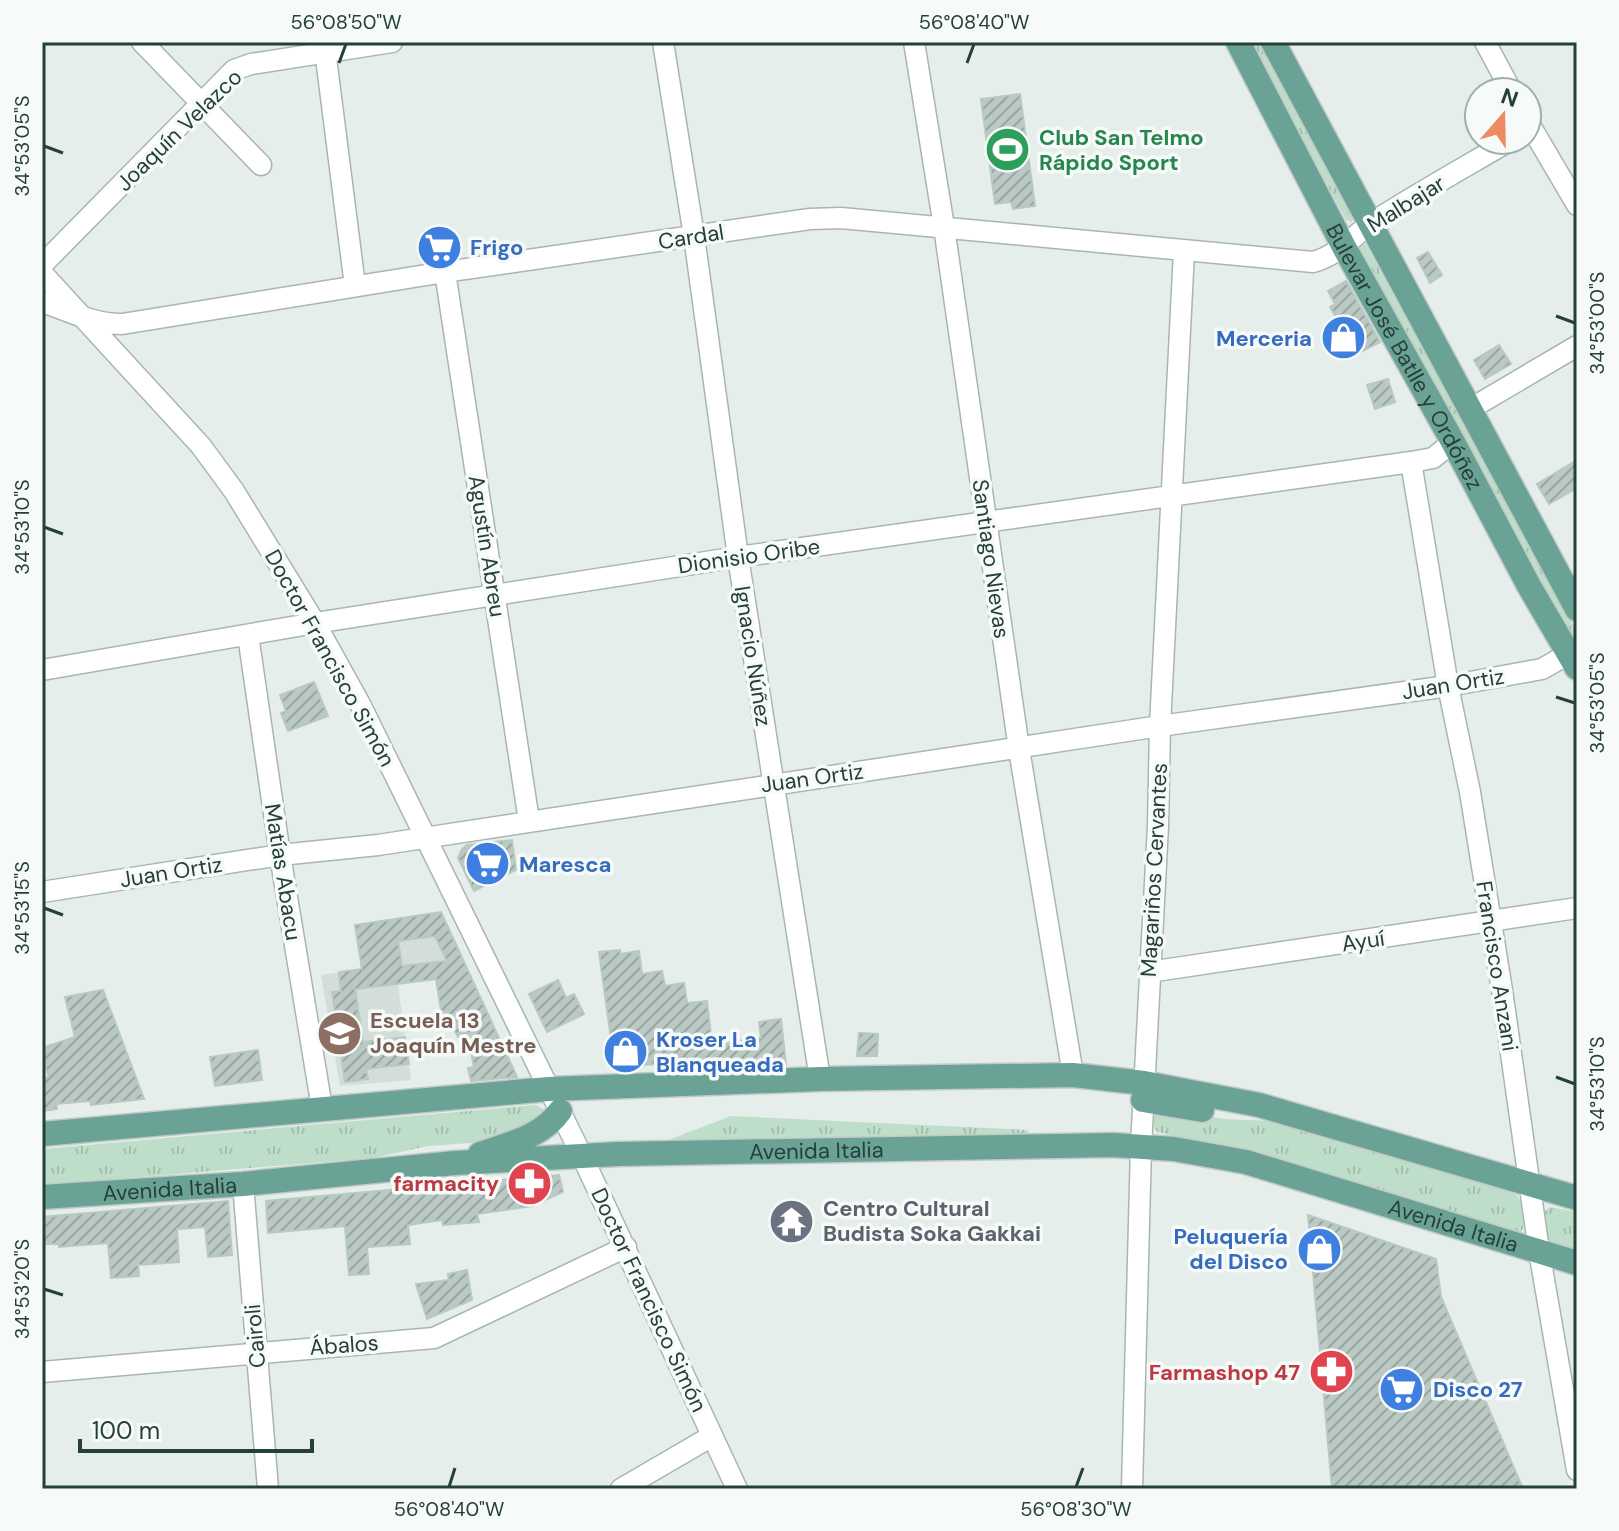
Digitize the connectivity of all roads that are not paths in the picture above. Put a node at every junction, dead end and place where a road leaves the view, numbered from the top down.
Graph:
1 (142, 42) edge
2 (392, 42) edge
3 (663, 42) edge
4 (914, 42) edge
5 (1238, 42) edge
6 (1273, 42) edge
7 (1485, 42) edge
8 (324, 47) edge
9 (1503, 76) edge
10 (201, 104) junction
11 (1543, 150) edge
12 (1484, 156) edge
13 (261, 165) dead end
14 (1577, 205) edge
15 (1370, 223) junction
16 (944, 227) junction
17 (694, 236) junction
18 (1344, 247) junction
19 (1184, 251) junction
20 (42, 265) edge
21 (445, 272) junction
22 (42, 273) edge
23 (355, 286) junction
24 (42, 302) edge
25 (84, 319) junction
26 (1577, 346) edge
27 (1470, 409) junction
28 (1453, 442) junction
29 (1411, 462) junction
30 (1172, 497) junction
31 (986, 523) junction
32 (738, 557) junction
33 (495, 594) junction
34 (1577, 609) edge
35 (315, 623) junction
36 (248, 635) junction
37 (1574, 657) edge
38 (42, 670) edge
39 (1448, 686) junction
40 (1160, 726) junction
41 (1019, 749) junction
42 (773, 784) junction
43 (529, 821) junction
44 (424, 836) junction
45 (280, 855) junction
46 (42, 892) edge
47 (1577, 908) edge
48 (1491, 922) junction
49 (1149, 972) junction
50 (1073, 1075) junction
51 (820, 1079) junction
52 (1144, 1092) junction
53 (554, 1100) junction
54 (322, 1108) junction
55 (42, 1134) edge
56 (1141, 1147) junction
57 (582, 1156) junction
58 (455, 1163) junction
59 (1530, 1183) junction
60 (243, 1184) junction
61 (42, 1197) edge
62 (1577, 1198) edge
63 (626, 1247) junction
64 (1539, 1251) junction
65 (1577, 1263) edge
66 (257, 1351) junction
67 (42, 1372) edge
68 (712, 1436) junction
69 (1577, 1470) edge
70 (268, 1489) edge
71 (621, 1489) edge
72 (737, 1489) edge
73 (1132, 1489) edge

1 - 10 street
2 - 8 street, Joaquín Velazco
3 - 17 street, Ignacio Núñez
4 - 16 street, Santiago Nievas
5 - 18 main road, Bulevar José Batlle y Ordóñez
6 - 15 main road, Bulevar José Batlle y Ordóñez
7 - 9 street
8 - 10 street, Joaquín Velazco
8 - 23 street
10 - 13 street
10 - 20 street, Joaquín Velazco
11 - 14 street
12 - 15 street, Malbajar
15 - 18 street, Malbajar
15 - 27 main road, Bulevar José Batlle y Ordóñez
16 - 17 street, Cardal
16 - 19 street, Cardal
16 - 31 street, Santiago Nievas
17 - 21 street, Cardal
17 - 32 street, Ignacio Núñez
18 - 19 street, Cardal
18 - 28 main road, Bulevar José Batlle y Ordóñez
19 - 30 street, Magariños Cervantes
21 - 23 street, Cardal
21 - 33 street, Agustín Abreu
22 - 25 street, Doctor Francisco Simón
23 - 25 street, Cardal
24 - 25 street, Cardal
25 - 35 street, Doctor Francisco Simón
26 - 27 street
27 - 34 main road, Bulevar José Batlle y Ordóñez
28 - 29 street, Dionisio Oribe
28 - 37 main road, Bulevar José Batlle y Ordóñez
29 - 30 street, Dionisio Oribe
29 - 39 street, Francisco Anzani
30 - 31 street, Dionisio Oribe
30 - 40 street, Magariños Cervantes
31 - 32 street, Dionisio Oribe
31 - 41 street, Santiago Nievas
32 - 33 street, Dionisio Oribe
32 - 42 street, Ignacio Núñez
33 - 35 street, Dionisio Oribe
33 - 43 street, Agustín Abreu
35 - 36 street, Dionisio Oribe
35 - 44 street, Doctor Francisco Simón
36 - 38 street, Dionisio Oribe
36 - 45 street, Matías Abacu
37 - 39 street, Juan Ortiz
39 - 40 street, Juan Ortiz
39 - 48 street, Francisco Anzani
40 - 41 street, Juan Ortiz
40 - 49 street, Magariños Cervantes
41 - 42 street, Juan Ortiz
41 - 50 street, Santiago Nievas
42 - 43 street, Juan Ortiz
42 - 51 street, Ignacio Núñez
43 - 44 street, Juan Ortiz
44 - 45 street, Juan Ortiz
44 - 53 street, Doctor Francisco Simón
45 - 46 street, Juan Ortiz
45 - 54 street, Matías Abacu
47 - 48 street, Ayuí
48 - 49 street, Ayuí
48 - 59 street, Francisco Anzani
49 - 52 street, Magariños Cervantes
50 - 51 main road
50 - 52 main road
51 - 53 main road
52 - 56 street, Magariños Cervantes
52 - 59 main road
53 - 54 main road
53 - 57 street, Doctor Francisco Simón
53 - 58 main road
54 - 55 main road
56 - 57 main road, Avenida Italia
56 - 64 main road, Avenida Italia
56 - 73 street, Magariños Cervantes
57 - 58 main road, Avenida Italia
57 - 63 street, Doctor Francisco Simón
58 - 60 main road, Avenida Italia
59 - 62 main road
59 - 64 street, Francisco Anzani
60 - 61 main road, Avenida Italia
60 - 66 street, Cairoli
63 - 66 street, Ábalos
63 - 68 street, Doctor Francisco Simón
64 - 65 main road, Avenida Italia
64 - 69 street, Francisco Anzani
66 - 67 street, Ábalos
66 - 70 street, Cairoli
68 - 71 street
68 - 72 street, Doctor Francisco Simón

